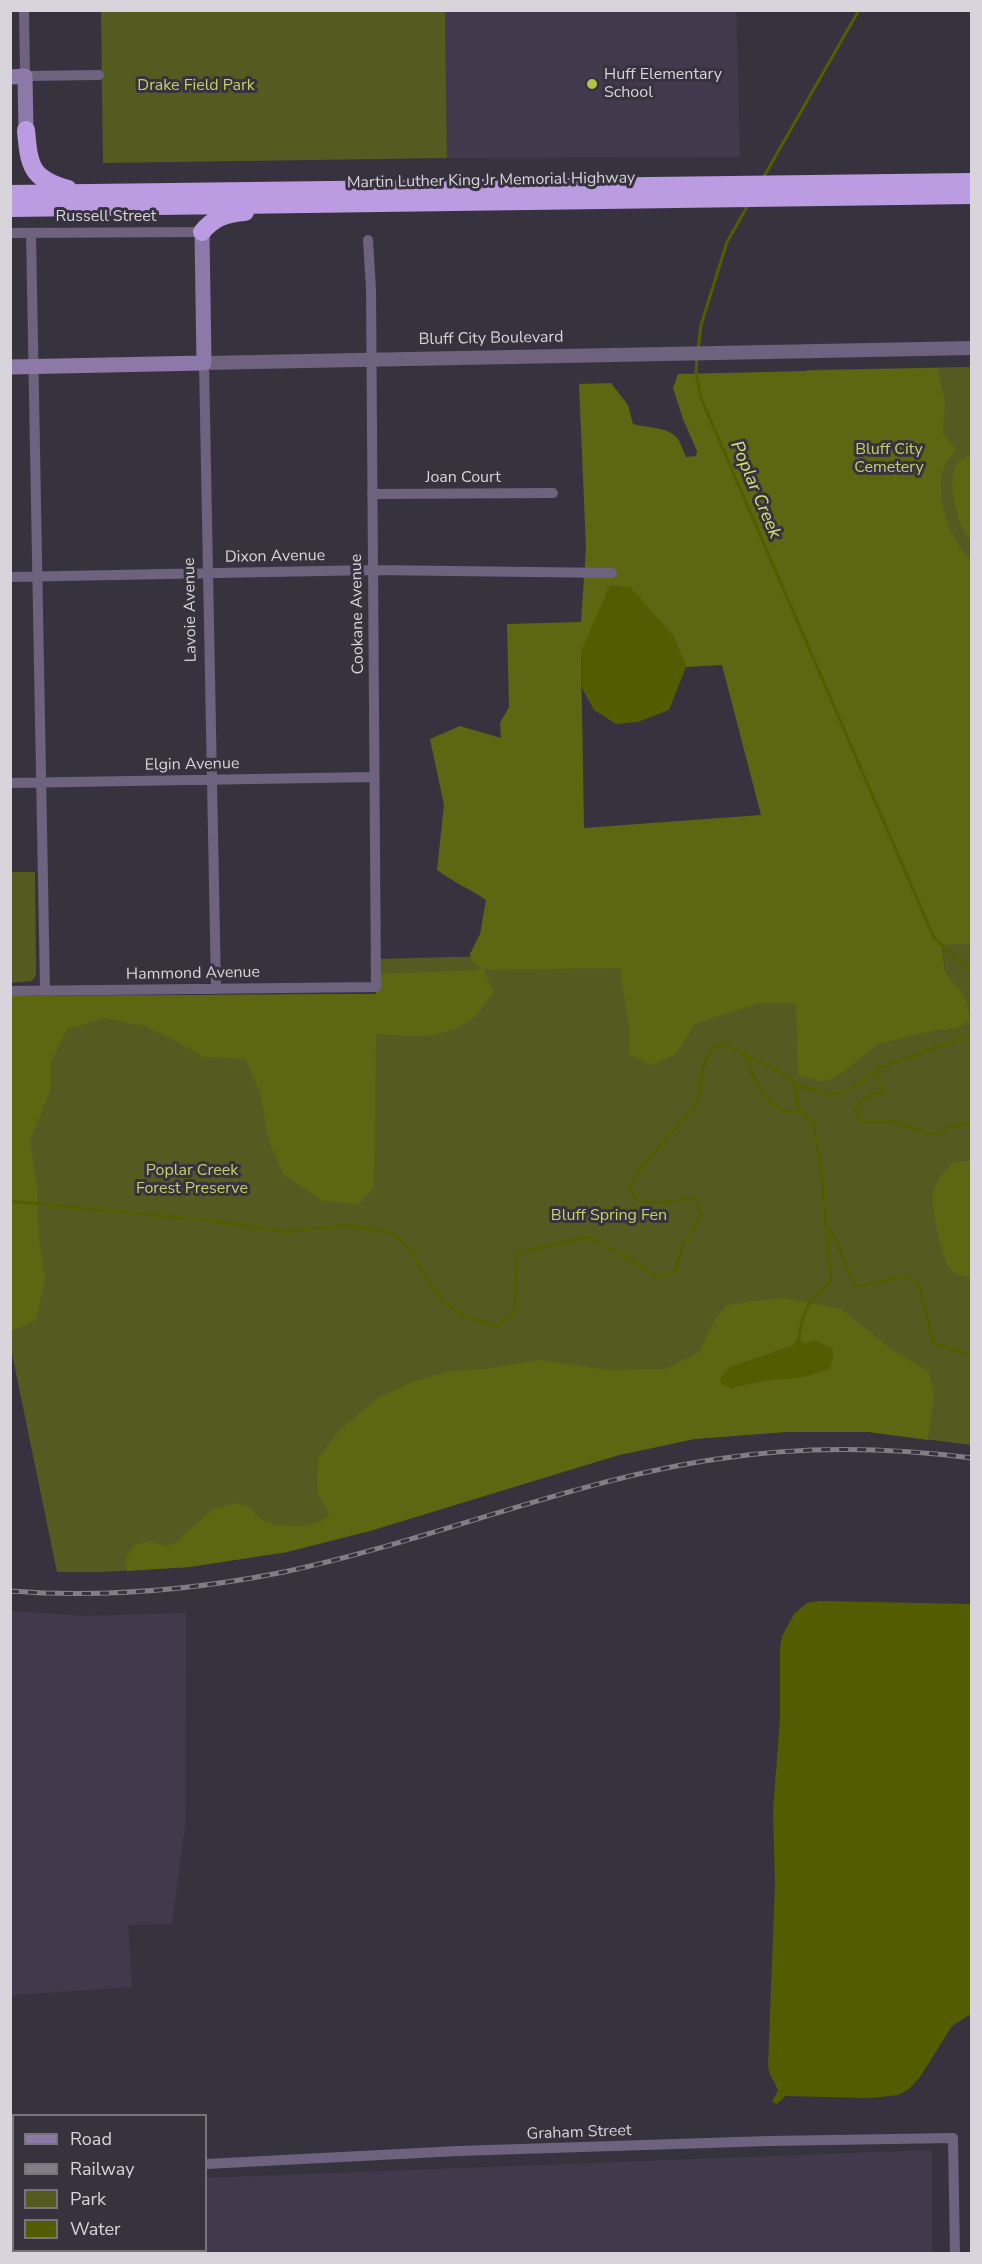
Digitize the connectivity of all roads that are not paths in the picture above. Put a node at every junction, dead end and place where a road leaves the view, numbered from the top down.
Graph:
1 (24, 10) edge
2 (99, 75) dead end
3 (18, 76) edge
4 (26, 130) joint
5 (972, 182) edge
6 (733, 192) junction
7 (81, 193) junction
8 (10, 194) edge
9 (972, 195) edge
10 (341, 202) junction
11 (10, 208) edge
12 (202, 232) junction
13 (10, 233) edge
14 (31, 233) junction
15 (368, 240) dead end
16 (972, 348) edge
17 (371, 358) junction
18 (204, 363) junction
19 (10, 367) edge
20 (32, 367) junction
21 (554, 493) dead end
22 (372, 494) junction
23 (373, 570) junction
24 (612, 573) dead end
25 (208, 574) junction
26 (37, 576) junction
27 (10, 577) edge
28 (374, 777) junction
29 (212, 780) junction
30 (10, 783) edge
31 (41, 783) junction
32 (376, 987) joint
33 (216, 988) junction
34 (45, 990) junction
35 (10, 991) edge
36 (207, 2164) edge
37 (955, 2253) edge

1 - 3 street
2 - 3 street
3 - 4 main road
4 - 7 highway
5 - 6 highway, Martin Luther King Jr Memorial Highway
6 - 7 highway, Martin Luther King Jr Memorial Highway
6 - 9 highway, Martin Luther King Jr Memorial Highway
6 - 10 highway, Martin Luther King Jr Memorial Highway
7 - 8 highway, Martin Luther King Jr Memorial Highway
10 - 11 highway, Martin Luther King Jr Memorial Highway
10 - 12 highway
12 - 14 street, Russell Street
12 - 18 main road, Lavoie Avenue
13 - 14 street, Russell Street
14 - 20 street
15 - 17 street, Cookane Avenue
16 - 17 street, Bluff City Boulevard
17 - 18 street, Bluff City Boulevard
17 - 22 street, Cookane Avenue
18 - 20 main road, Bluff City Boulevard
18 - 25 street, Lavoie Avenue
19 - 20 main road, Bluff City Boulevard
20 - 26 street
21 - 22 street, Joan Court
22 - 23 street, Cookane Avenue
23 - 24 street, Dixon Avenue
23 - 25 street, Dixon Avenue
23 - 28 street, Cookane Avenue
25 - 26 street, Dixon Avenue
25 - 29 street, Lavoie Avenue
26 - 27 street, Dixon Avenue
26 - 31 street
28 - 29 street, Elgin Avenue
28 - 32 street, Cookane Avenue
29 - 31 street, Elgin Avenue
29 - 33 street, Lavoie Avenue
30 - 31 street, Elgin Avenue
31 - 34 street
32 - 33 street, Hammond Avenue
33 - 34 street, Hammond Avenue
34 - 35 street, Hammond Avenue
36 - 37 street, Graham Street

